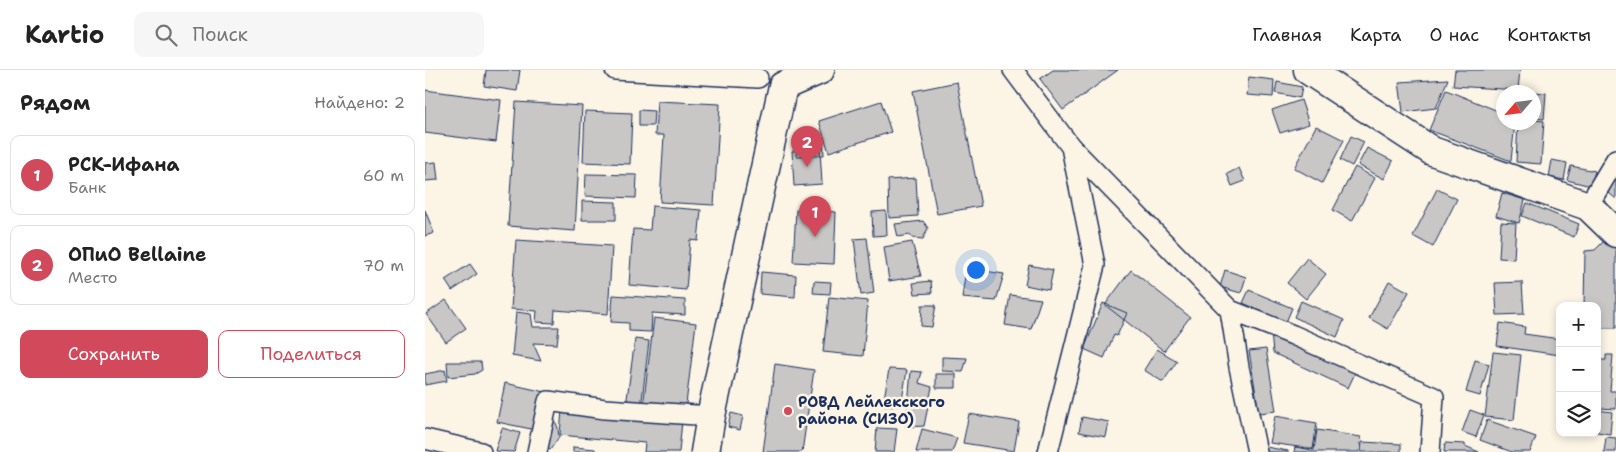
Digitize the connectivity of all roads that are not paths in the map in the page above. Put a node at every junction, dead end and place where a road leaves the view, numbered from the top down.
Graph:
1 (615, 70) edge
2 (820, 70) edge
3 (1013, 70) edge
4 (1309, 70) edge
5 (766, 78) edge
6 (1071, 147) junction
7 (1616, 159) edge
8 (1588, 206) junction
9 (1616, 233) edge
10 (1230, 310) junction
11 (711, 416) junction
12 (425, 439) edge
13 (481, 452) edge
14 (537, 452) edge
15 (705, 452) edge
16 (1048, 452) edge
17 (1257, 452) edge
18 (1430, 452) edge

1 - 5 street
2 - 5 street
3 - 6 street
4 - 8 street
5 - 11 street
6 - 10 street
6 - 16 street
7 - 8 street
8 - 9 street
10 - 17 street
10 - 18 street
11 - 14 street
11 - 15 street
12 - 13 street

